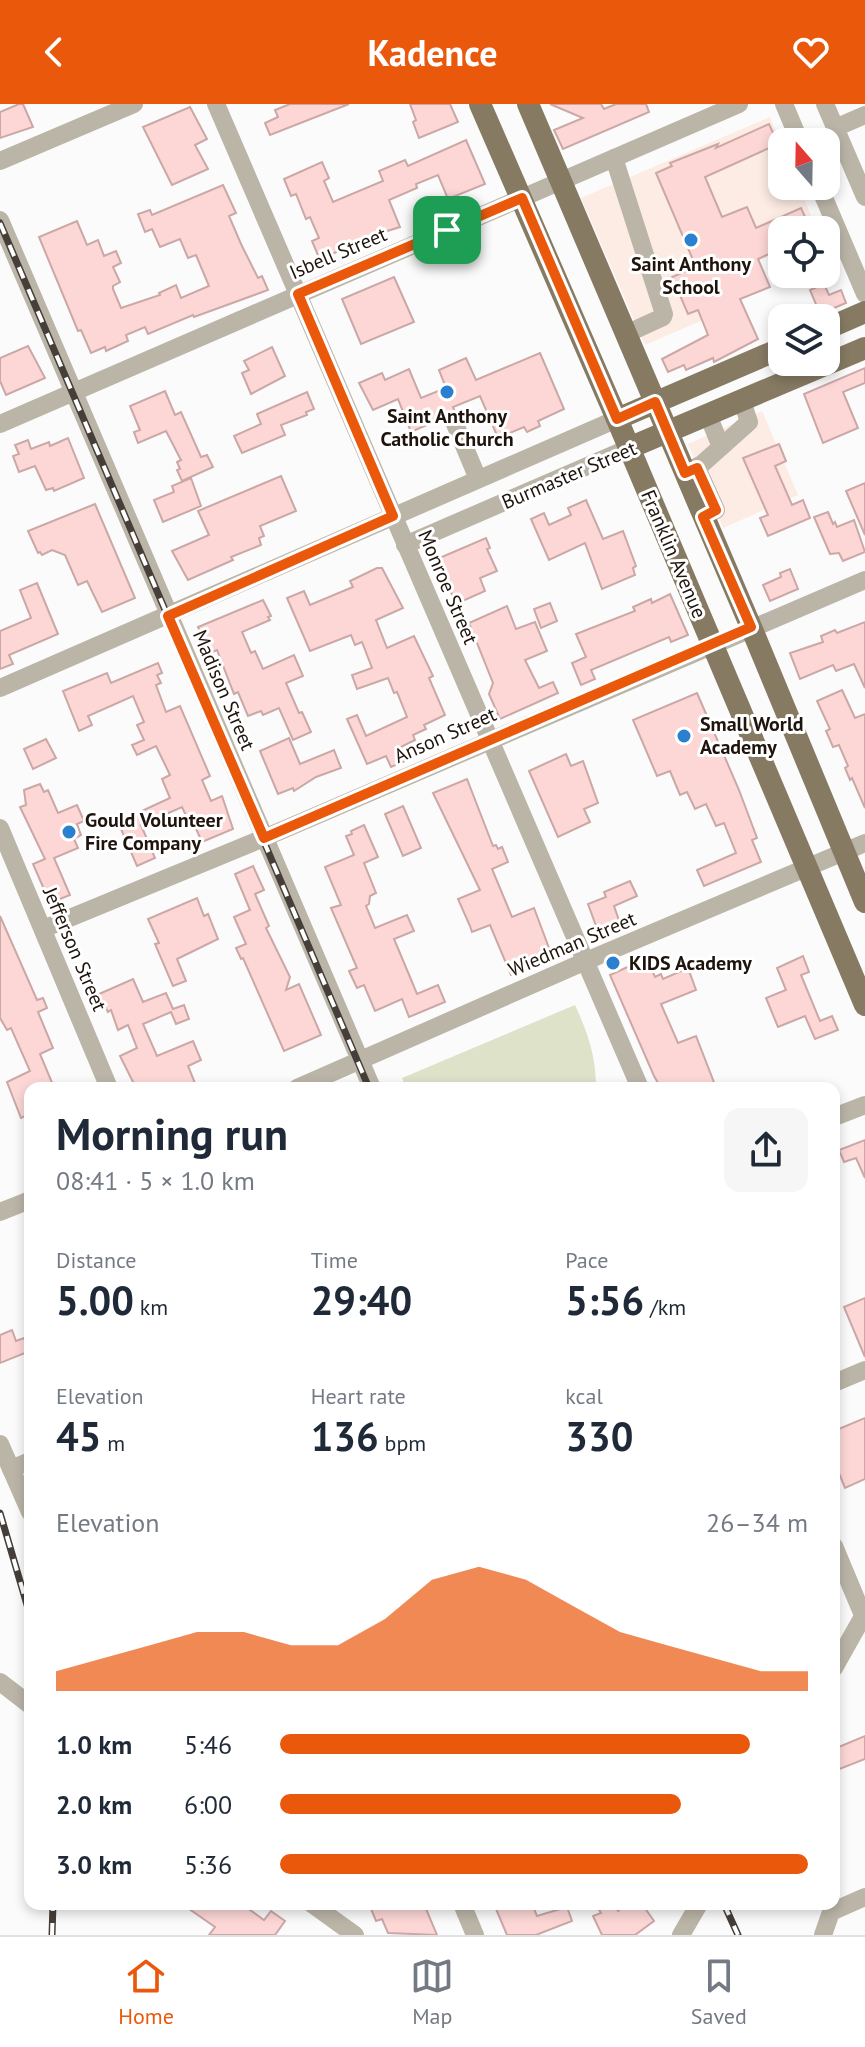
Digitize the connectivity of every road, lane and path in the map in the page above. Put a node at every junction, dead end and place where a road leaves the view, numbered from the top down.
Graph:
1 (134, 104) edge
2 (216, 104) edge
3 (480, 104) edge
4 (528, 104) edge
5 (739, 104) edge
6 (784, 104) edge
7 (825, 104) edge
8 (865, 115) edge
9 (794, 128) edge
10 (835, 128) joint
11 (840, 140) edge
12 (614, 158) junction
13 (0, 161) edge
14 (561, 181) junction
15 (865, 197) edge
16 (522, 198) junction
17 (825, 200) edge
18 (0, 220) edge
19 (298, 294) junction
20 (865, 294) edge
21 (865, 312) edge
22 (840, 323) edge
23 (626, 334) junction
24 (865, 348) edge
25 (768, 354) edge
26 (74, 393) junction
27 (742, 401) junction
28 (655, 402) junction
29 (708, 415) junction
30 (617, 419) junction
31 (0, 424) edge
32 (455, 424) dead end
33 (667, 432) junction
34 (721, 447) junction
35 (629, 448) junction
36 (691, 470) junction
37 (478, 479) junction
38 (393, 516) junction
39 (405, 545) junction
40 (865, 580) edge
41 (168, 616) junction
42 (751, 627) junction
43 (712, 644) junction
44 (0, 688) edge
45 (489, 740) junction
46 (0, 828) edge
47 (264, 838) junction
48 (855, 848) edge
49 (808, 868) junction
50 (865, 902) edge
51 (43, 929) junction
52 (586, 961) junction
53 (865, 1005) edge
54 (360, 1061) junction
55 (107, 1082) edge
56 (311, 1082) edge
57 (369, 1082) edge
58 (637, 1082) edge
59 (865, 1105) edge
60 (840, 1115) edge
61 (24, 1202) edge
62 (0, 1212) edge
63 (865, 1370) edge
64 (840, 1380) edge
65 (0, 1444) edge
66 (24, 1464) edge
67 (11, 1469) junction
68 (24, 1498) edge
69 (840, 1560) edge
70 (864, 1616) edge
71 (840, 1658) edge
72 (0, 1682) edge
73 (24, 1700) edge
74 (865, 1897) edge
75 (840, 1908) edge
76 (320, 1910) edge
77 (465, 1910) edge
78 (696, 1910) edge
79 (836, 1910) edge
80 (355, 1935) edge
81 (475, 1935) edge
82 (681, 1935) edge
83 (823, 1935) edge

1 - 13 street
2 - 19 street, Monroe Street
3 - 16 main road, Franklin Avenue
4 - 14 main road, Franklin Avenue
5 - 12 street, Isbell Street
6 - 9 street
7 - 10 street
8 - 10 street
11 - 15 street
12 - 14 street, Isbell Street
12 - 23 street
14 - 16 street, Isbell Street
14 - 23 main road, Franklin Avenue
16 - 19 street, Isbell Street
16 - 30 main road, Franklin Avenue
17 - 20 street
18 - 26 street, Madison Street
19 - 26 street, Isbell Street
19 - 38 street, Monroe Street
21 - 22 main road
23 - 28 main road, Franklin Avenue
24 - 27 main road, Burmaster Street
25 - 28 main road, Burmaster Street
26 - 31 street, Isbell Street
26 - 41 street, Madison Street
27 - 29 main road, Burmaster Street
27 - 34 street
28 - 30 main road, Burmaster Street
28 - 33 main road, Franklin Avenue
29 - 33 main road, Burmaster Street
29 - 34 street
30 - 35 main road, Franklin Avenue
30 - 37 street, Burmaster Street
32 - 37 street
33 - 35 main road, Burmaster Street
33 - 36 main road, Franklin Avenue
34 - 36 street
35 - 39 street, Burmaster Street
35 - 43 main road, Franklin Avenue
36 - 42 main road, Franklin Avenue
37 - 38 street, Burmaster Street
38 - 39 street, Monroe Street
38 - 41 street, Burmaster Street
39 - 45 street, Monroe Street
40 - 42 street, Anson Street
41 - 44 street, Burmaster Street
41 - 47 street, Madison Street
42 - 43 street, Anson Street
42 - 48 main road, Franklin Avenue
43 - 45 street, Anson Street
43 - 49 main road, Franklin Avenue
45 - 47 street, Anson Street
45 - 52 street, Monroe Street
46 - 51 street, Jefferson Street
47 - 51 street, Anson Street
47 - 54 street, Madison Street
48 - 49 street, Wiedman Street
48 - 50 main road, Franklin Avenue
49 - 52 street, Wiedman Street
49 - 53 main road, Franklin Avenue
51 - 55 street, Jefferson Street
52 - 54 street, Wiedman Street
52 - 58 street, Monroe Street
54 - 56 street, Wiedman Street
54 - 57 street, Madison Street
59 - 60 street
61 - 62 street
63 - 64 street
65 - 67 street
66 - 67 street
67 - 68 street
69 - 70 street
70 - 71 street
72 - 73 street
74 - 75 street
76 - 80 street
77 - 81 street
78 - 82 street
79 - 83 street

